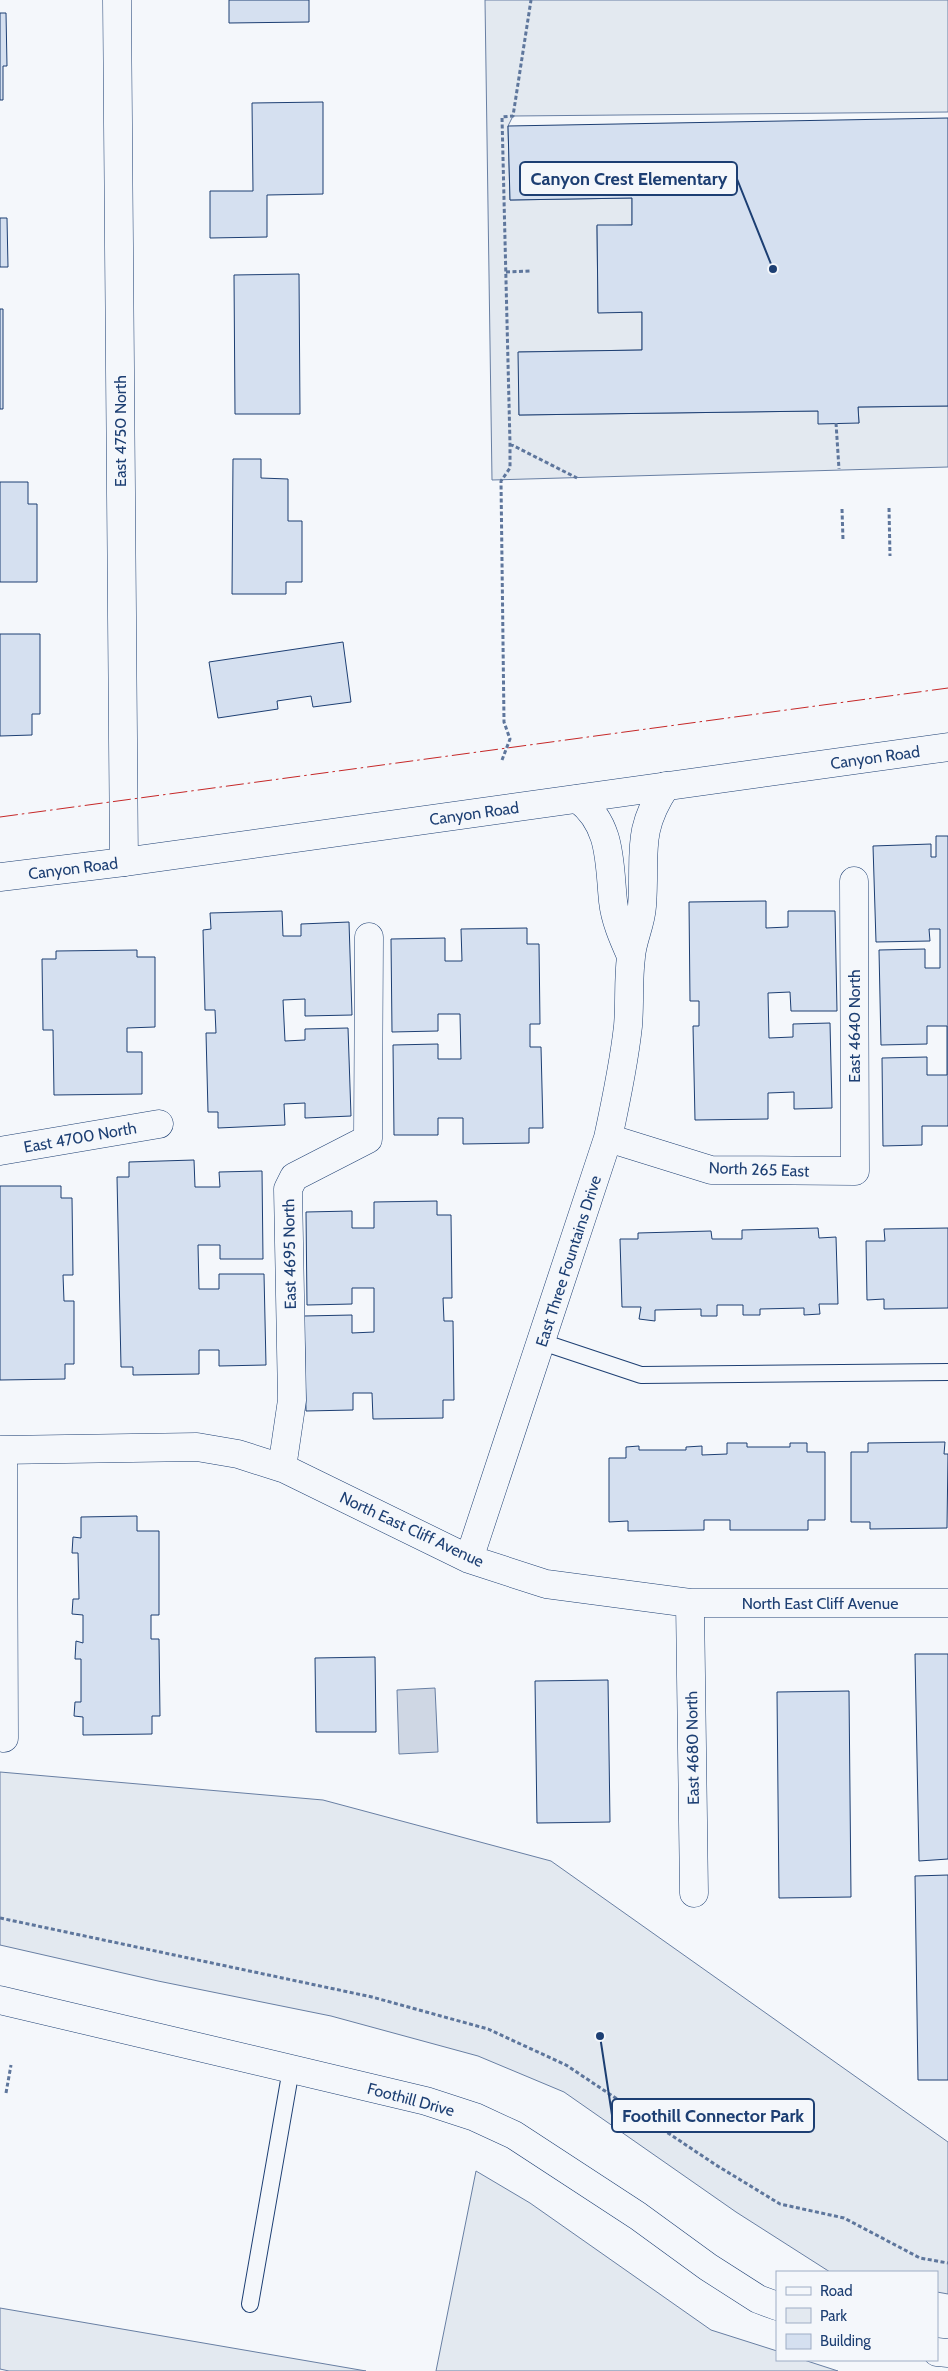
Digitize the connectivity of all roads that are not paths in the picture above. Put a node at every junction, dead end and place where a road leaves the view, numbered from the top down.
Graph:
1 (117, 0) edge
2 (948, 747) edge
3 (666, 786) junction
4 (578, 799) junction
5 (124, 862) junction
6 (0, 876) edge
7 (854, 881) dead end
8 (369, 937) dead end
9 (630, 956) junction
10 (160, 1124) dead end
11 (608, 1138) junction
12 (0, 1151) edge
13 (855, 1171) joint
14 (542, 1342) junction
15 (948, 1372) edge
16 (2, 1450) edge
17 (282, 1468) junction
18 (469, 1559) junction
19 (690, 1603) junction
20 (948, 1603) edge
21 (4, 1738) dead end
22 (694, 1893) dead end
23 (0, 2000) edge
24 (291, 2069) junction
25 (250, 2304) dead end
26 (776, 2306) edge

1 - 5 street, East 4750 North
2 - 3 street, Canyon Road
3 - 4 street, Canyon Road
3 - 9 street, East Three Fountains Drive
4 - 5 street, Canyon Road
4 - 9 street, East Three Fountains Drive
5 - 6 street, Canyon Road
7 - 13 street, East 4640 North
8 - 17 street, East 4695 North
9 - 11 street, East Three Fountains Drive
10 - 12 street, East 4700 North
11 - 13 street, North 265 East
11 - 14 street, East Three Fountains Drive
14 - 15 lane
14 - 18 street, East Three Fountains Drive
16 - 17 street, North East Cliff Avenue
16 - 21 street
17 - 18 street, North East Cliff Avenue
18 - 19 street, North East Cliff Avenue
19 - 20 street, North East Cliff Avenue
19 - 22 street, East 4680 North
23 - 24 street, Foothill Drive
24 - 25 lane
24 - 26 street, Foothill Drive

